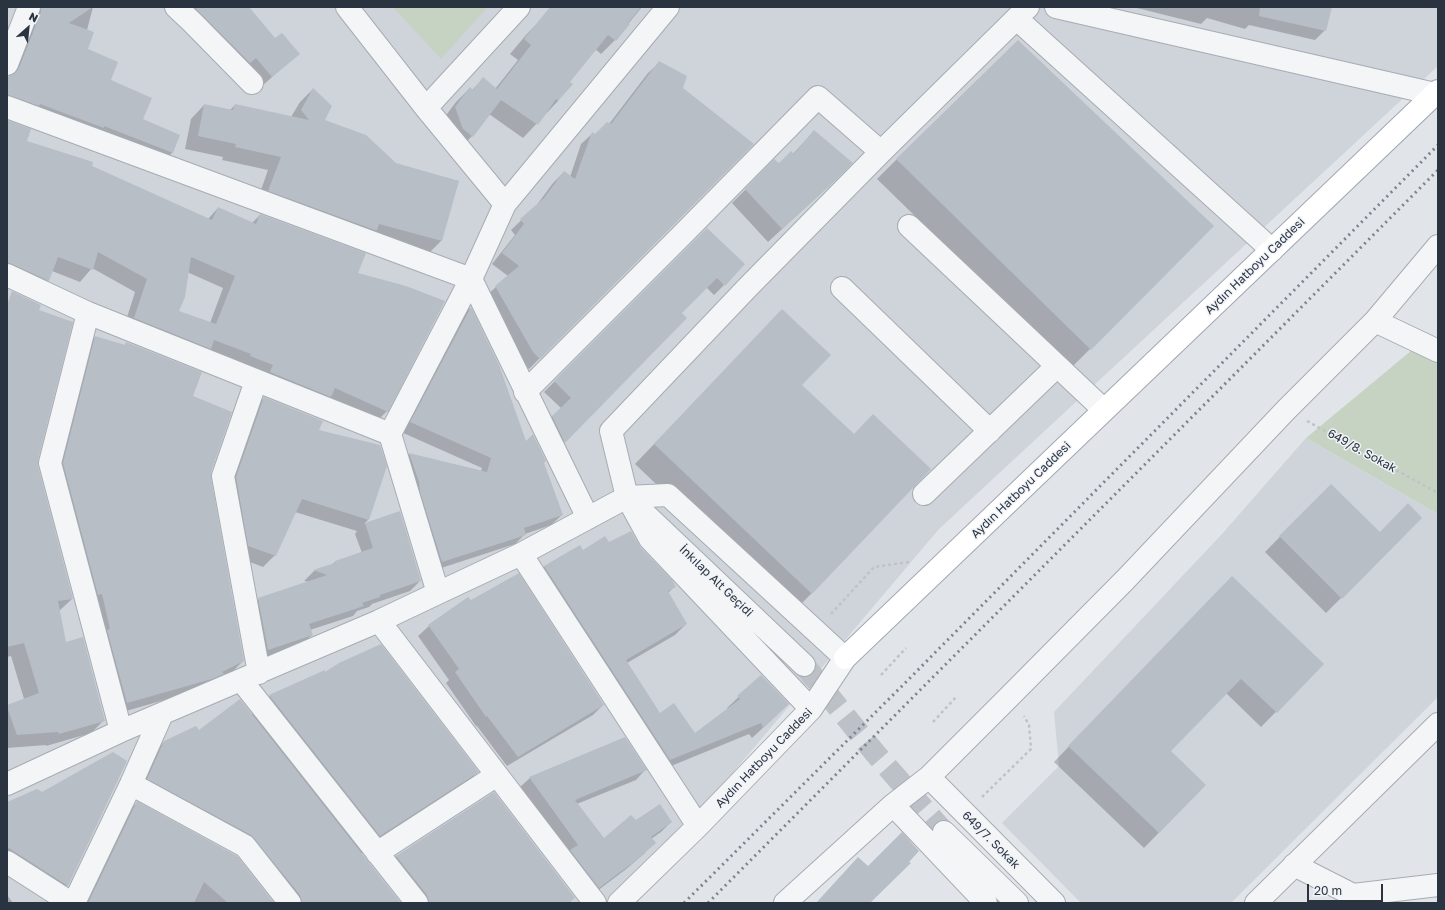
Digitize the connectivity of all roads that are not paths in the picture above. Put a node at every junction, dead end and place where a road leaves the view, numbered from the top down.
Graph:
1 (29, 7) edge
2 (176, 7) edge
3 (346, 7) edge
4 (519, 7) edge
5 (668, 7) edge
6 (1056, 7) edge
7 (1023, 13) edge
8 (7, 64) edge
9 (252, 83) dead end
10 (1437, 93) edge
11 (7, 107) edge
12 (426, 108) junction
13 (881, 152) junction
14 (506, 204) junction
15 (909, 226) dead end
16 (1438, 246) edge
17 (1272, 250) junction
18 (7, 275) edge
19 (471, 279) junction
20 (842, 288) dead end
21 (88, 313) junction
22 (1375, 321) junction
23 (1438, 352) edge
24 (1058, 366) junction
25 (256, 381) junction
26 (525, 392) junction
27 (1104, 410) junction
28 (990, 431) junction
29 (390, 434) junction
30 (924, 494) dead end
31 (628, 496) junction
32 (588, 518) junction
33 (521, 554) junction
34 (438, 593) junction
35 (379, 622) junction
36 (845, 658) junction
37 (804, 664) tunnel mouth
38 (250, 676) junction
39 (811, 709) junction
40 (162, 714) junction
41 (1438, 724) edge
42 (121, 730) junction
43 (497, 776) junction
44 (929, 777) junction
45 (7, 784) edge
46 (131, 784) junction
47 (893, 805) junction
48 (698, 826) junction
49 (944, 832) tunnel mouth
50 (377, 853) junction
51 (7, 862) edge
52 (1294, 866) junction
53 (29, 877) junction
54 (1438, 885) edge
55 (1351, 899) edge
56 (795, 900) edge
57 (42, 903) edge
58 (73, 903) edge
59 (290, 903) edge
60 (417, 903) edge
61 (595, 903) edge
62 (619, 903) edge
63 (986, 903) edge
64 (1017, 903) edge
65 (1054, 903) edge
66 (1256, 903) edge

1 - 8 street
2 - 9 street
3 - 12 street
4 - 12 street
5 - 14 street
6 - 10 street
7 - 13 street
7 - 17 street
10 - 17 main road, Aydın Hatboyu Caddesi
11 - 19 street
12 - 14 street
13 - 26 street
13 - 31 street
14 - 19 street
15 - 24 street
16 - 22 street
17 - 27 main road, Aydın Hatboyu Caddesi
18 - 21 street
19 - 26 street
19 - 29 street
20 - 28 street
21 - 25 street
21 - 42 street
22 - 23 street
22 - 44 street
24 - 27 street
24 - 28 street
25 - 29 street
25 - 38 street
26 - 32 street
27 - 36 main road, Aydın Hatboyu Caddesi
28 - 30 street
29 - 34 street
31 - 32 street
31 - 36 street
31 - 37 street, İnkılap Alt Geçidi
31 - 39 street
32 - 33 street
33 - 34 street
33 - 48 street
34 - 35 street
35 - 38 street
35 - 43 street
36 - 39 street, Aydın Hatboyu Caddesi
38 - 40 street
38 - 50 street
39 - 48 street, Aydın Hatboyu Caddesi
40 - 42 street
40 - 46 street
41 - 52 street
42 - 45 street
43 - 50 street
43 - 61 street
44 - 47 street
44 - 65 street, 649/7. Sokak
46 - 58 street
46 - 59 street
47 - 56 street
47 - 63 street
48 - 62 street, Aydın Hatboyu Caddesi
49 - 64 street
50 - 60 street
51 - 53 street
52 - 55 street
52 - 66 street
53 - 57 street
53 - 58 street
54 - 55 street

